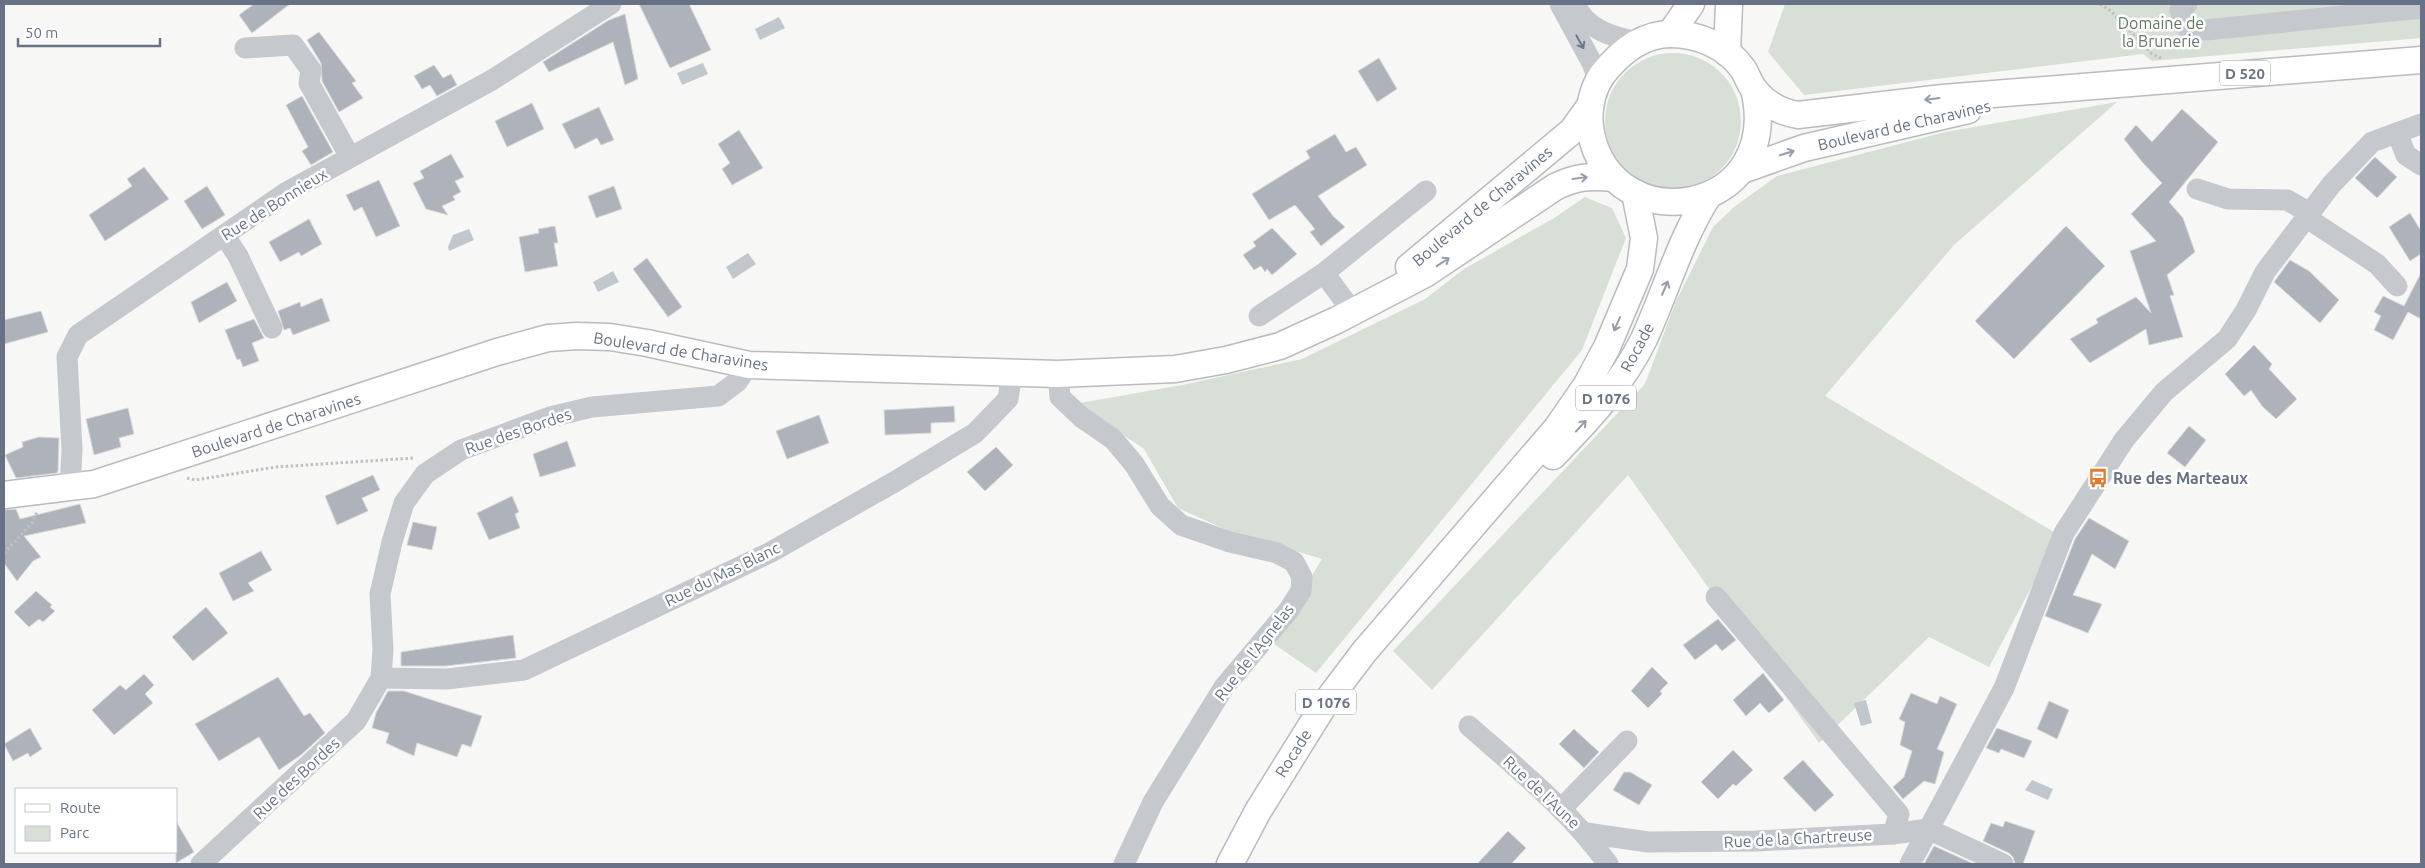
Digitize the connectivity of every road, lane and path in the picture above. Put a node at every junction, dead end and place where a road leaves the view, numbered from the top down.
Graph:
1 (611, 4) edge
2 (1560, 4) edge
3 (1575, 4) edge
4 (1691, 4) edge
5 (1729, 4) edge
6 (2100, 4) edge
7 (2186, 4) edge
8 (2421, 6) edge
9 (1670, 34) junction
10 (1638, 42) junction
11 (245, 48) dead end
12 (1727, 52) junction
13 (2421, 60) edge
14 (2170, 61) dead end
15 (1599, 80) junction
16 (2068, 88) junction
17 (1754, 89) junction
18 (1590, 106) junction
19 (2421, 124) edge
20 (2397, 133) junction
21 (350, 157) junction
22 (2421, 165) edge
23 (1742, 170) junction
24 (1614, 178) junction
25 (2196, 189) dead end
26 (1426, 192) dead end
27 (1635, 193) junction
28 (1708, 196) junction
29 (2308, 216) junction
30 (224, 235) junction
31 (1324, 273) junction
32 (2397, 286) dead end
33 (1360, 307) junction
34 (1259, 316) dead end
35 (272, 328) dead end
36 (750, 365) junction
37 (1012, 372) junction
38 (1058, 374) junction
39 (418, 458) dead end
40 (179, 476) dead end
41 (58, 490) junction
42 (4, 496) edge
43 (4, 553) edge
44 (1446, 558) junction
45 (1716, 597) dead end
46 (381, 678) junction
47 (1469, 726) dead end
48 (1627, 741) dead end
49 (1562, 808) junction
50 (1928, 829) junction
51 (1586, 833) junction
52 (1893, 834) junction
53 (201, 864) edge
54 (1124, 864) edge
55 (1230, 864) edge
56 (1608, 864) edge
57 (1910, 864) edge
58 (2003, 864) edge

1 - 21 street, Rue de Bonnieux
2 -> 15 street
3 - 10 street
4 - 9 main road
5 - 12 main road
6 - 14 path
7 - 8 street
9 - 10 main road, Boulevard de Charavines
9 - 12 main road, Boulevard de Charavines
10 - 15 main road, Boulevard de Charavines
11 - 21 street
12 - 17 main road, Boulevard de Charavines
13 - 16 main road, Boulevard de Charavines / D 520
15 - 18 main road, Boulevard de Charavines
16 -> 17 main road, Boulevard de Charavines / D 520
23 -> 16 main road, Boulevard de Charavines / D 520
17 - 23 main road, Boulevard de Charavines
18 - 24 main road, Boulevard de Charavines
18 - 33 main road, Boulevard de Charavines
19 - 20 street
20 - 22 street
20 - 29 street
21 - 30 street, Rue de Bonnieux
23 - 28 main road, Boulevard de Charavines
24 - 27 main road, Boulevard de Charavines
33 -> 24 main road, Boulevard de Charavines
25 - 29 street
26 - 31 street
27 - 28 main road, Boulevard de Charavines
27 -> 44 main road, Rocade / D 1076
44 -> 28 main road, Rocade / D 1076
29 - 32 street
29 - 50 street
30 - 35 street
30 - 41 street, Rue de Bonnieux
31 - 33 street
31 - 34 street
33 - 38 main road, Boulevard de Charavines
36 - 37 main road, Boulevard de Charavines
36 - 41 main road, Boulevard de Charavines
36 - 46 street, Rue des Bordes
37 - 38 main road, Boulevard de Charavines
37 - 46 street, Rue du Mas Blanc
38 - 54 street, Rue de l'Agnelas
39 - 40 path
41 - 42 main road, Boulevard de Charavines
41 - 43 path
44 - 55 main road, Rocade / D 1076
45 - 52 street
46 - 53 street, Rue des Bordes
47 - 49 street, Rue de l'Aune
48 - 49 street
49 - 51 street, Rue de l'Aune
50 - 52 street, Rue de la Chartreuse
50 - 57 street
50 - 58 street
51 - 52 street, Rue de la Chartreuse
51 - 56 street, Rue de l'Aune

